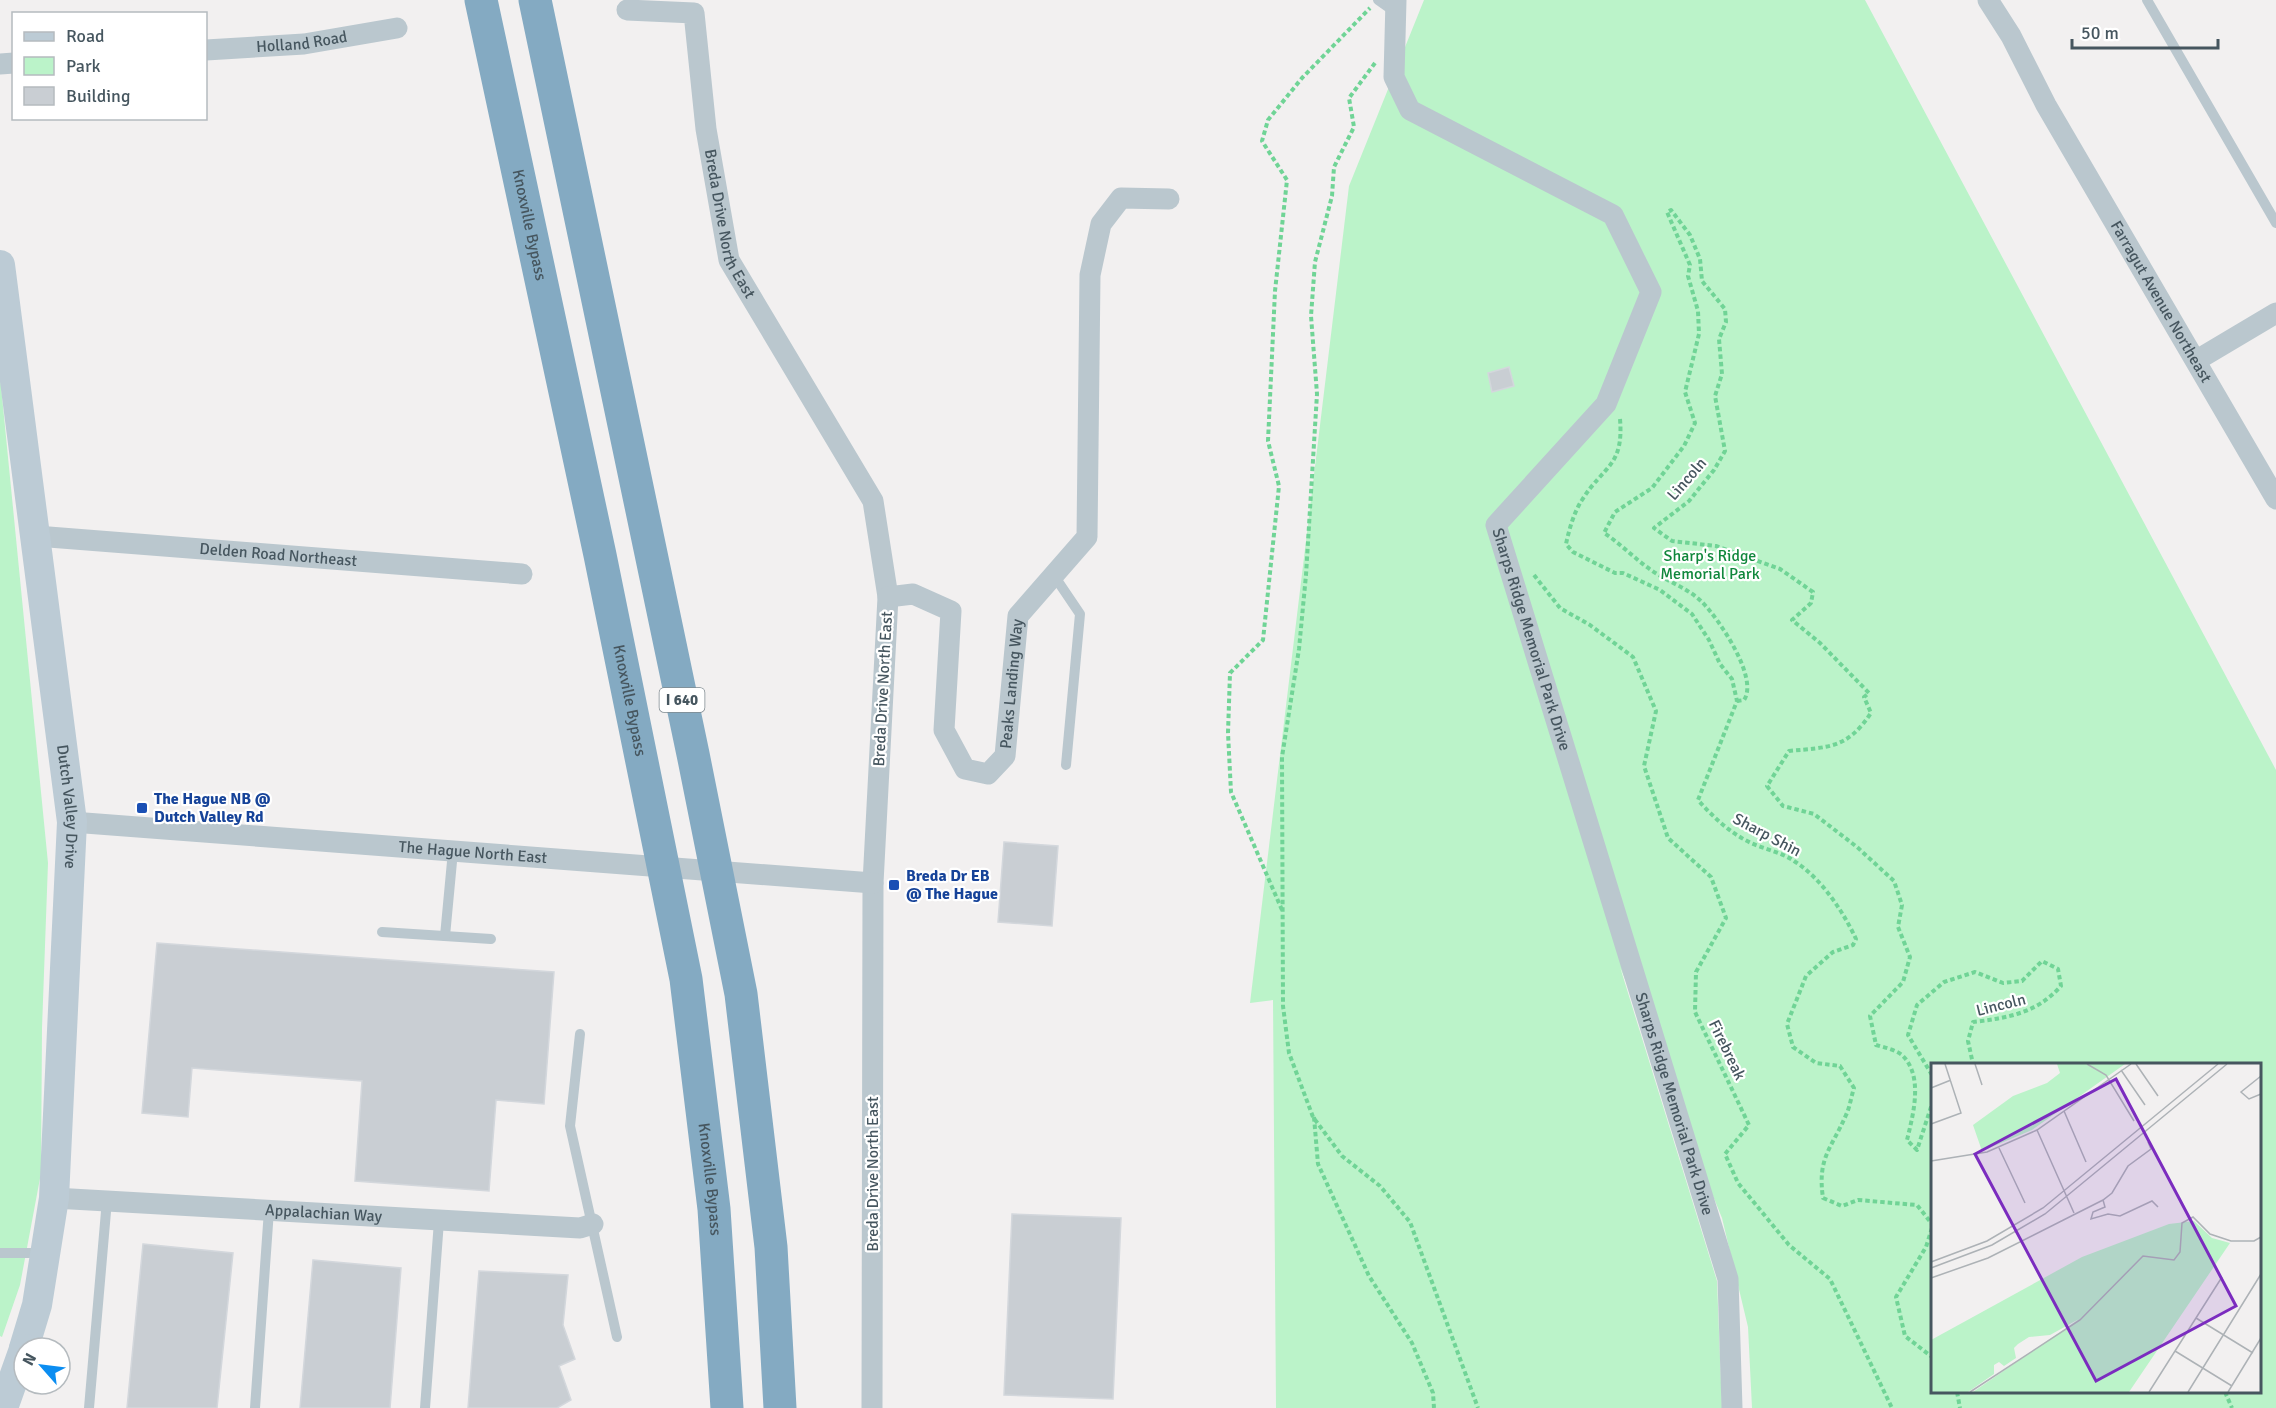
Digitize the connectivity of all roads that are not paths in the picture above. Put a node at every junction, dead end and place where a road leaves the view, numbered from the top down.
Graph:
1 (481, 0) edge
2 (535, 0) edge
3 (1988, 0) edge
4 (2147, 0) edge
5 (1375, 3) edge
6 (1396, 6) edge
7 (627, 10) dead end
8 (397, 28) dead end
9 (207, 50) edge
10 (1169, 199) dead end
11 (2276, 223) edge
12 (0, 265) edge
13 (2276, 313) edge
14 (2197, 360) junction
15 (2276, 499) edge
16 (36, 536) junction
17 (522, 574) dead end
18 (1055, 577) junction
19 (888, 597) junction
20 (1066, 765) dead end
21 (72, 822) junction
22 (453, 851) junction
23 (873, 883) junction
24 (382, 932) dead end
25 (444, 936) junction
26 (491, 939) dead end
27 (580, 1034) dead end
28 (54, 1198) junction
29 (107, 1200) junction
30 (269, 1210) junction
31 (439, 1221) junction
32 (593, 1224) junction
33 (0, 1253) edge
34 (46, 1253) junction
35 (28, 1336) edge
36 (617, 1337) dead end
37 (12, 1382) edge
38 (3, 1408) edge
39 (89, 1408) edge
40 (255, 1408) edge
41 (425, 1408) edge
42 (727, 1408) edge
43 (780, 1408) edge
44 (872, 1408) edge
45 (1732, 1408) edge

1 - 42 highway, Knoxville Bypass
2 - 43 highway, I 640
3 - 14 street, Farragut Avenue Northeast
4 - 11 lane
5 - 6 lane
6 - 45 street, Sharps Ridge Memorial Park Drive
7 - 19 street, Breda Drive North East
8 - 9 street, Holland Road
10 - 18 street, Peaks Landing Way
12 - 16 street, Dutch Valley Drive
13 - 14 street
14 - 15 street, Farragut Avenue Northeast
16 - 17 street, Delden Road Northeast
16 - 21 street, Dutch Valley Drive
18 - 19 street, Peaks Landing Way
18 - 20 lane
19 - 23 street, Breda Drive North East
21 - 22 street, The Hague North East
21 - 28 street, Dutch Valley Drive
22 - 23 street, The Hague North East
22 - 25 lane
23 - 44 street, Breda Drive North East
24 - 25 lane
25 - 26 lane
27 - 32 lane
28 - 29 street, Appalachian Way
28 - 34 street, Dutch Valley Drive
29 - 30 street, Appalachian Way
29 - 39 lane
30 - 31 street, Appalachian Way
30 - 40 lane
31 - 32 street, Appalachian Way
31 - 41 lane
32 - 36 lane
33 - 34 lane
34 - 35 street, Dutch Valley Drive
37 - 38 street, Dutch Valley Drive

